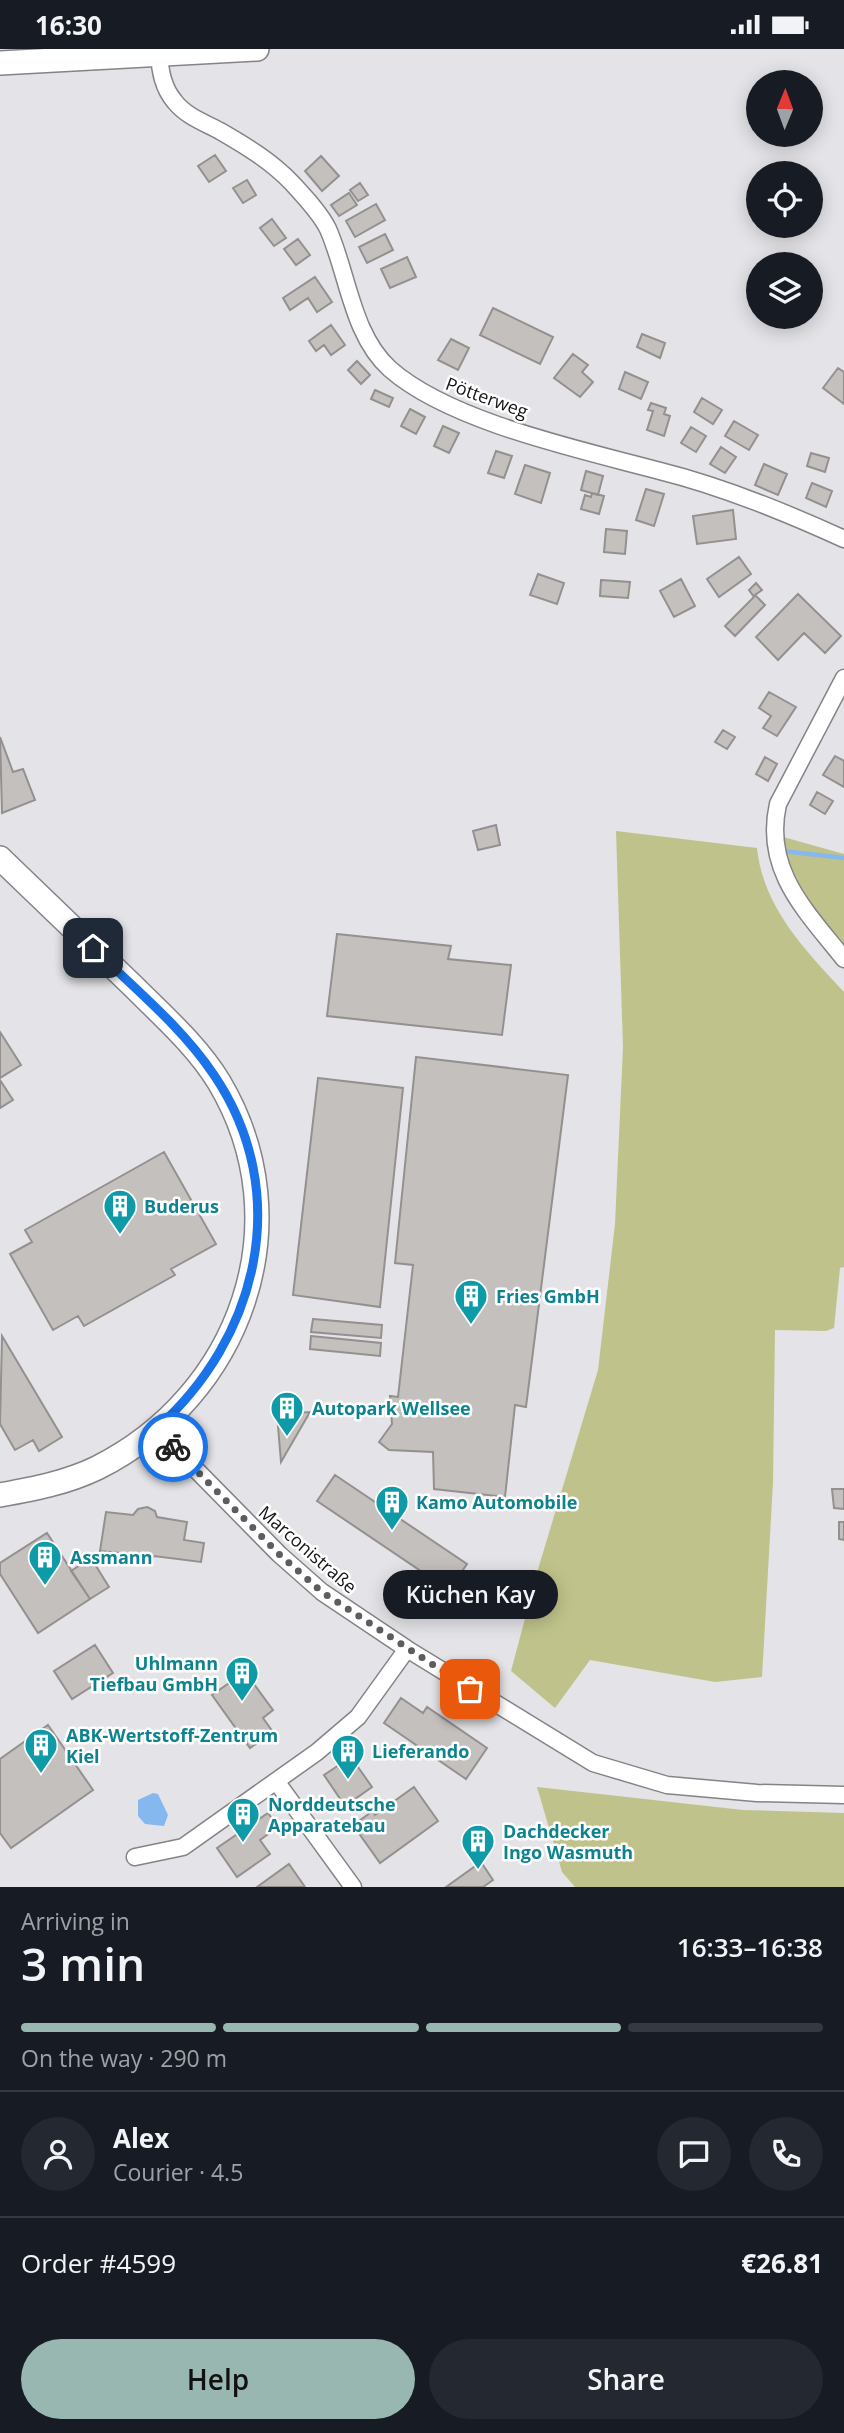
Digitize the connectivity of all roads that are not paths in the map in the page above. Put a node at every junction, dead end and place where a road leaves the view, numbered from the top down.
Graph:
1 (257, 49) edge
2 (159, 53) junction
3 (0, 63) edge
4 (844, 539) edge
5 (844, 678) edge
6 (0, 858) edge
7 (844, 958) edge
8 (156, 1429) junction
9 (0, 1495) edge
10 (407, 1650) junction
11 (276, 1781) junction
12 (844, 1795) edge
13 (135, 1857) dead end
14 (353, 1887) edge

1 - 2 street
2 - 3 street
2 - 4 street, Pötterweg
5 - 7 street
6 - 8 street
8 - 9 street
8 - 10 street, Marconistraße
10 - 11 street
10 - 12 street, Marconistraße
11 - 13 street
11 - 14 street

